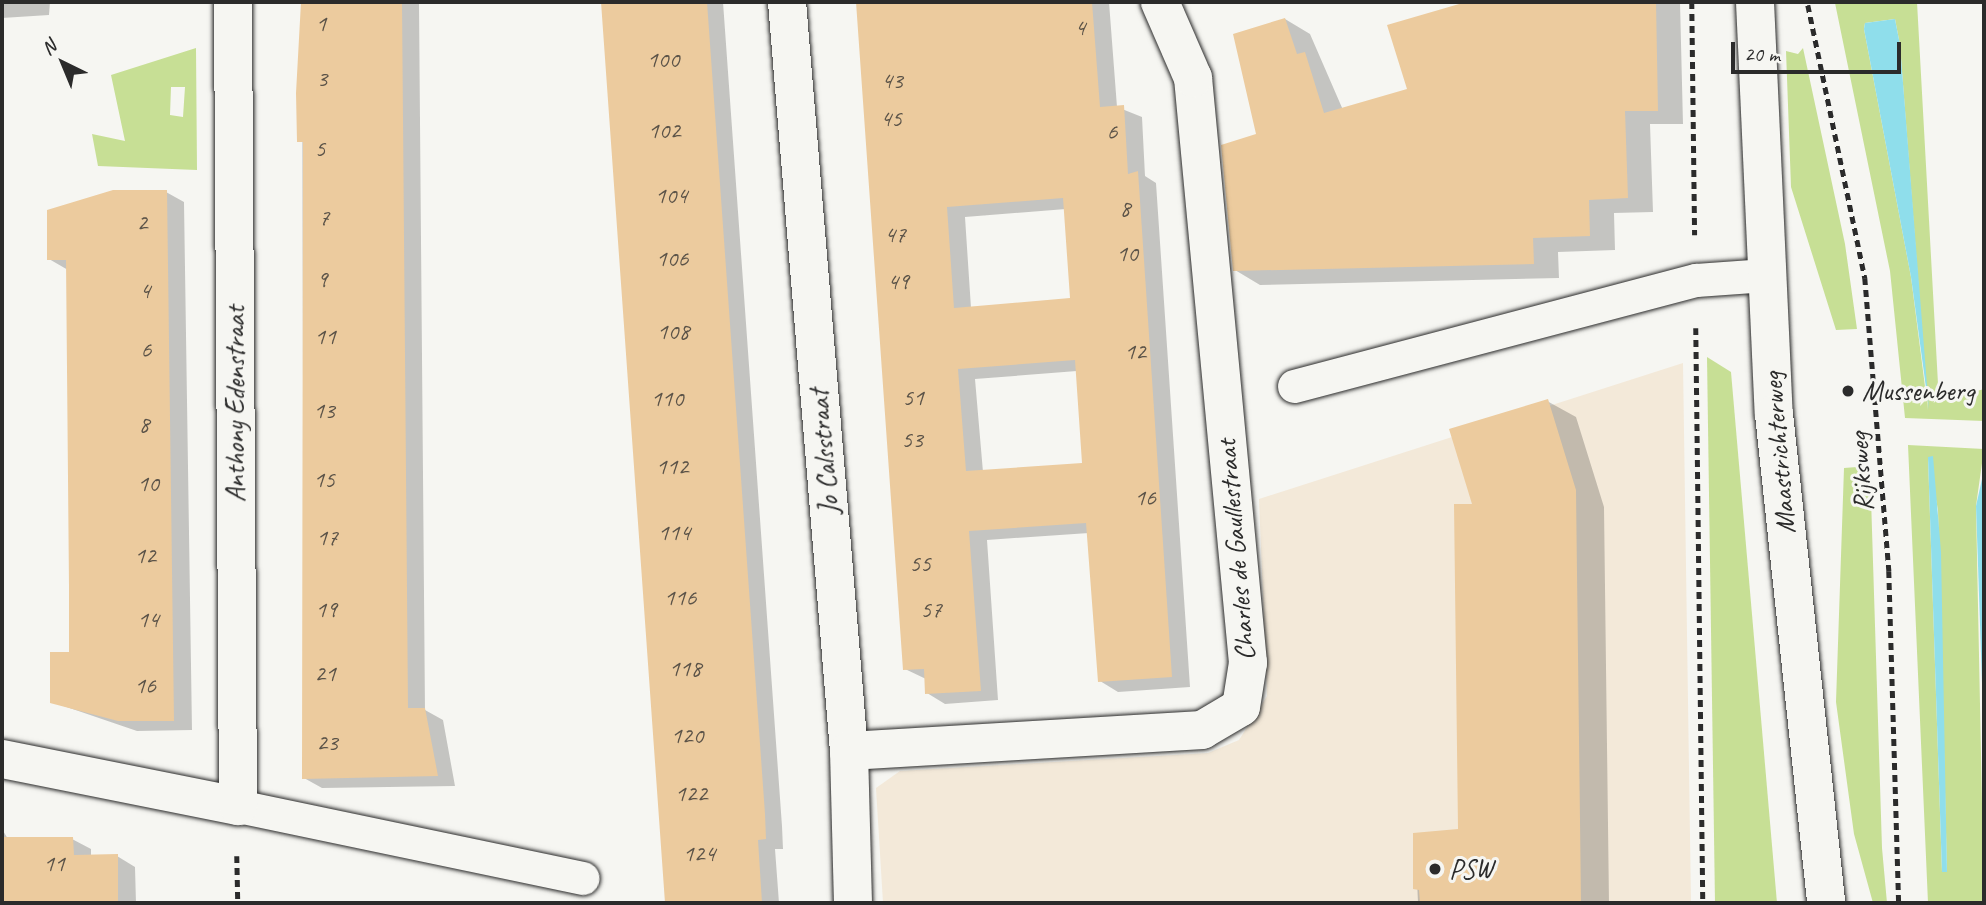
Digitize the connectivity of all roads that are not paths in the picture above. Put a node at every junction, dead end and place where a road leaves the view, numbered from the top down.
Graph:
1 (233, 2) edge
2 (787, 2) edge
3 (1160, 2) edge
4 (1755, 2) edge
5 (1766, 275) junction
6 (1294, 386) dead end
7 (849, 751) junction
8 (2, 759) edge
9 (238, 806) junction
10 (583, 878) dead end
11 (853, 903) edge
12 (1826, 903) edge

1 - 9 street, Anthony Edenstraat
2 - 7 street, Jo Calsstraat
3 - 7 street, Charles de Gaullestraat
4 - 5 street, Maastrichterweg
5 - 6 lane
5 - 12 street, Maastrichterweg
7 - 11 street, Jo Calsstraat
8 - 9 street
9 - 10 lane

